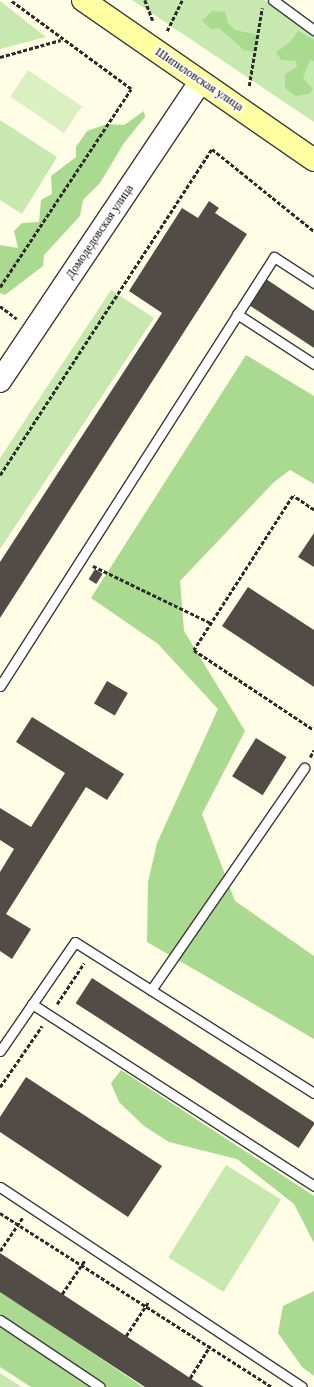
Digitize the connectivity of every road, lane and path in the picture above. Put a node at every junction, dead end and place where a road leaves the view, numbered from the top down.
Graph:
1 (10, 0) edge
2 (83, 0) edge
3 (145, 0) edge
4 (182, 0) edge
5 (263, 0) edge
6 (273, 0) edge
7 (153, 21) dead end
8 (314, 30) edge
9 (167, 31) dead end
10 (61, 40) junction
11 (0, 57) edge
12 (200, 82) junction
13 (249, 86) dead end
14 (314, 160) edge
15 (314, 231) edge
16 (0, 282) edge
17 (314, 283) edge
18 (0, 287) edge
19 (237, 314) junction
20 (314, 364) edge
21 (0, 382) edge
22 (0, 475) edge
23 (314, 510) edge
24 (81, 560) junction
25 (211, 623) junction
26 (0, 686) edge
27 (314, 730) edge
28 (304, 768) dead end
29 (151, 990) junction
30 (32, 1004) junction
31 (0, 1051) edge
32 (314, 1093) edge
33 (314, 1186) edge
34 (0, 1187) edge
35 (29, 1206) junction
36 (0, 1213) edge
37 (18, 1224) junction
38 (92, 1248) junction
39 (0, 1251) edge
40 (82, 1265) junction
41 (156, 1290) junction
42 (62, 1294) dead end
43 (146, 1306) junction
44 (0, 1320) edge
45 (219, 1332) junction
46 (126, 1336) dead end
47 (209, 1347) junction
48 (190, 1378) dead end
49 (100, 1387) edge
50 (272, 1387) edge
51 (302, 1387) edge

1 - 10 path
2 - 12 main road, Шипиловская улица
3 - 7 path
4 - 9 path
5 - 13 path
6 - 8 lane
10 - 11 path
10 - 18 path
12 - 14 main road, Шипиловская улица
12 - 21 street, Домодедовская улица
15 - 22 path
16 - 18 path
17 - 19 lane
19 - 20 lane
19 - 24 lane
23 - 25 path
24 - 25 path
24 - 26 lane
25 - 27 path
28 - 29 lane
29 - 30 lane
29 - 32 lane
30 - 31 lane
30 - 33 lane
34 - 35 lane
35 - 37 path
35 - 38 lane
36 - 37 path
37 - 39 path
37 - 40 path
38 - 40 path
38 - 41 lane
40 - 42 path
40 - 43 path
41 - 43 path
41 - 45 lane
43 - 46 path
43 - 47 path
44 - 49 lane
45 - 47 path
45 - 51 lane
47 - 48 path
47 - 50 path

